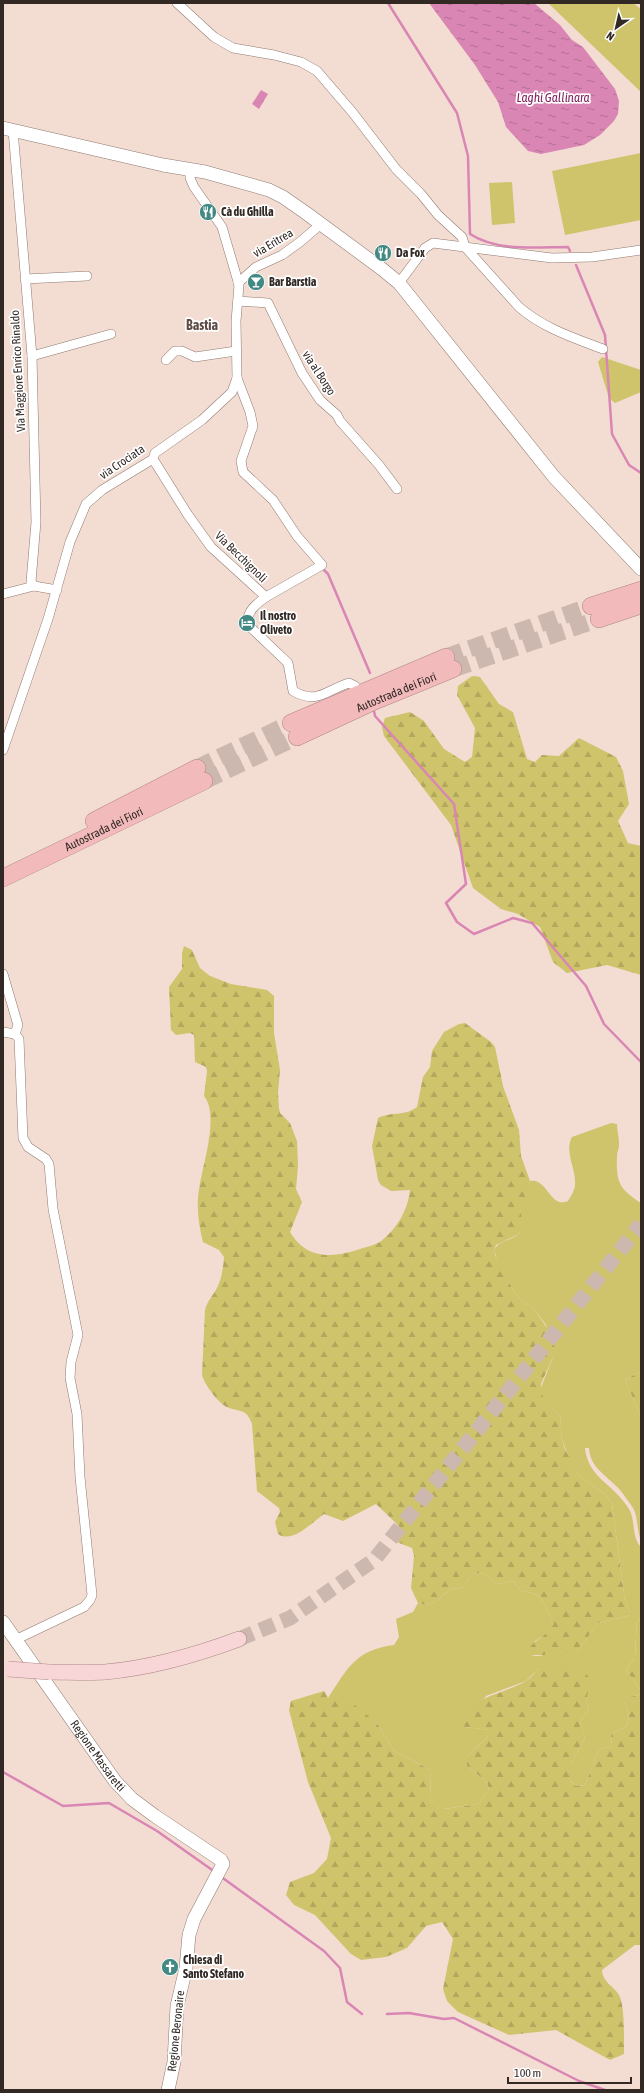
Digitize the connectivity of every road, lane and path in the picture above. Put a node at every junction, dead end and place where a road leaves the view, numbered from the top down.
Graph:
1 (177, 3) edge
2 (8, 129) edge
3 (190, 170) junction
4 (321, 224) junction
5 (465, 247) junction
6 (641, 250) edge
7 (86, 276) dead end
8 (25, 279) junction
9 (238, 283) junction
10 (399, 283) junction
11 (238, 301) junction
12 (111, 334) dead end
13 (603, 349) dead end
14 (236, 351) junction
15 (32, 356) junction
16 (166, 360) dead end
17 (237, 378) junction
18 (153, 459) junction
19 (397, 489) dead end
20 (641, 570) edge
21 (34, 586) junction
22 (57, 590) junction
23 (641, 590) edge
24 (3, 594) edge
25 (266, 597) junction
26 (641, 605) edge
27 (450, 663) tunnel mouth
28 (355, 686) dead end
29 (294, 730) tunnel mouth
30 (3, 750) edge
31 (3, 866) edge
32 (3, 878) edge
33 (3, 974) edge
34 (3, 1032) edge
35 (15, 1034) junction
36 (3, 1622) edge
37 (239, 1639) tunnel mouth
38 (15, 1640) junction
39 (6, 1668) edge
40 (219, 1870) joint
41 (168, 2090) edge

1 - 5 street
2 - 3 main road
2 - 8 street, Via Maggiore Enrico Rinaldo
3 - 4 main road
3 - 9 street
4 - 9 street, via Eritrea
4 - 10 main road
5 - 6 street
5 - 10 street
5 - 13 street
7 - 8 street
8 - 15 street, Via Maggiore Enrico Rinaldo
9 - 11 street
10 - 20 main road
11 - 14 street
11 - 19 street, via al Borgo
12 - 15 street
14 - 16 street
14 - 17 street
15 - 21 street, Via Maggiore Enrico Rinaldo
17 - 18 street, via Crociata
17 - 25 street, Via Becchignoli
18 - 22 street, via Crociata
18 - 25 street, Via Becchignoli
21 - 22 street
21 - 24 street
22 - 30 street, via Crociata
23 - 26 highway
25 - 28 street
27 - 29 highway, Autostrada dei Fiori
31 - 32 highway, Autostrada dei Fiori
33 - 35 street
34 - 35 street
35 - 38 street
36 - 38 main road, Regione Massaretti
37 - 39 main road, bridge
38 - 40 main road, Regione Massaretti
40 - 41 main road, Regione Beronaire

